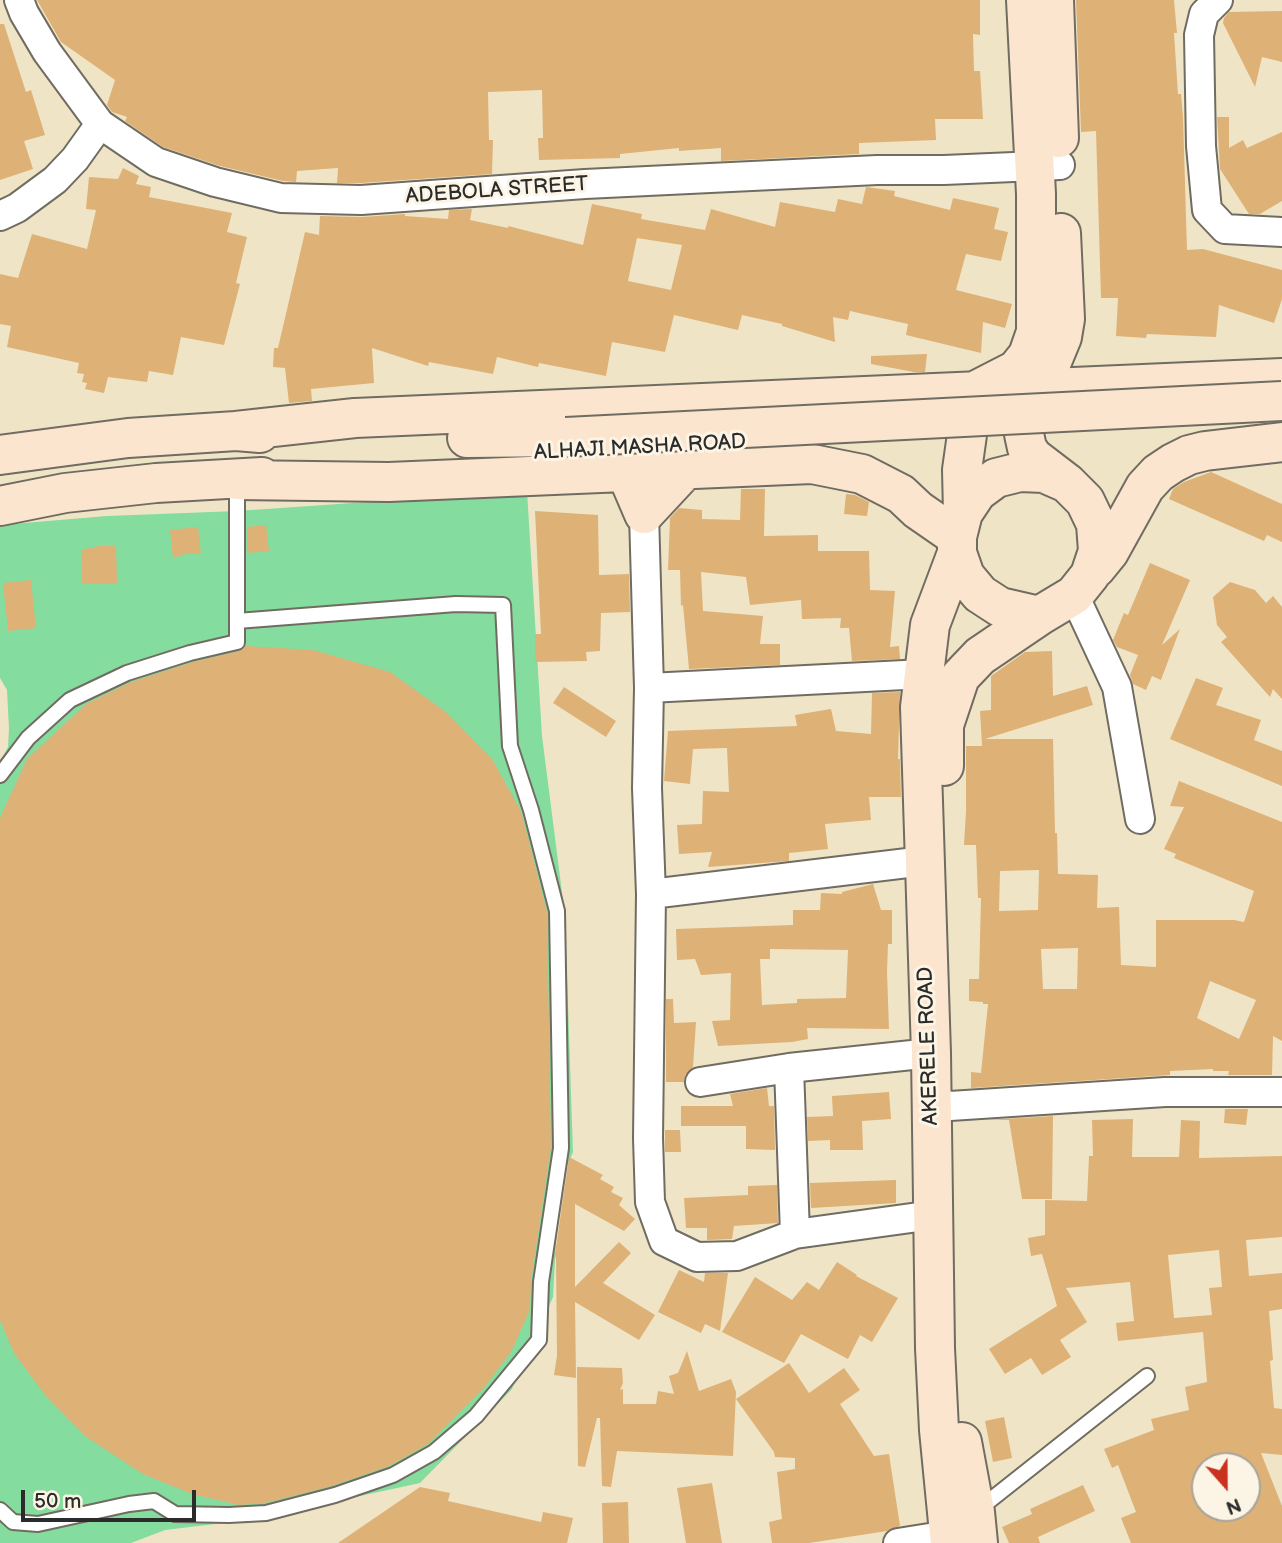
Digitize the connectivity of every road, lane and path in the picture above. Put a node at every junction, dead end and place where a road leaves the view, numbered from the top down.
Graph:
1 (19, 0) edge
2 (1026, 0) edge
3 (1054, 0) edge
4 (1219, 0) edge
5 (100, 124) junction
6 (1046, 166) junction
7 (0, 216) edge
8 (1282, 232) edge
9 (1282, 378) edge
10 (1035, 388) junction
11 (973, 392) junction
12 (1282, 401) edge
13 (1282, 414) edge
14 (236, 431) junction
15 (1282, 442) edge
16 (566, 444) junction
17 (0, 455) edge
18 (685, 470) junction
19 (626, 472) junction
20 (237, 480) junction
21 (1067, 483) junction
22 (0, 506) edge
23 (644, 514) junction
24 (959, 534) junction
25 (1082, 585) junction
26 (1039, 616) junction
27 (237, 621) junction
28 (924, 674) junction
29 (649, 688) junction
30 (0, 775) edge
31 (1140, 819) dead end
32 (924, 861) junction
33 (651, 894) junction
34 (931, 1053) junction
35 (789, 1068) junction
36 (700, 1082) dead end
37 (1282, 1092) edge
38 (940, 1103) junction
39 (933, 1214) junction
40 (794, 1234) junction
41 (1147, 1376) dead end
42 (0, 1510) edge
43 (963, 1533) edge
44 (898, 1543) edge

1 - 5 street, ADEBOLA STREET
2 - 6 street
3 - 6 street
4 - 8 street
5 - 6 street, ADEBOLA STREET
5 - 7 street
6 - 10 street
6 - 11 street
9 - 10 street
10 - 11 street
10 - 21 street
11 - 14 street
11 - 24 street
12 - 16 street, ALHAJI MASHA ROAD, bridge
13 - 16 street, ALHAJI MASHA ROAD
14 - 16 street, ALHAJI MASHA ROAD
14 - 17 street, ALHAJI MASHA ROAD
15 - 25 street
16 - 20 street, ALHAJI MASHA ROAD
18 - 19 street
18 - 23 street
18 - 24 street
19 - 20 street
19 - 23 street
20 - 22 street, ALHAJI MASHA ROAD
20 - 27 lane
21 - 24 street
21 - 25 street
23 - 29 street
24 - 26 street
24 - 28 street, AKERELE ROAD
25 - 26 street
25 - 31 street
26 - 38 street
27 - 30 lane
27 - 42 lane
28 - 29 street
28 - 32 street, AKERELE ROAD
29 - 33 street
32 - 33 street
32 - 34 street, AKERELE ROAD
33 - 40 street
34 - 35 street
34 - 38 street, AKERELE ROAD
35 - 36 street
35 - 40 street
37 - 38 street
38 - 39 street, AKERELE ROAD
38 - 43 street
39 - 40 street
39 - 43 street, AKERELE ROAD
41 - 43 lane
43 - 44 street

